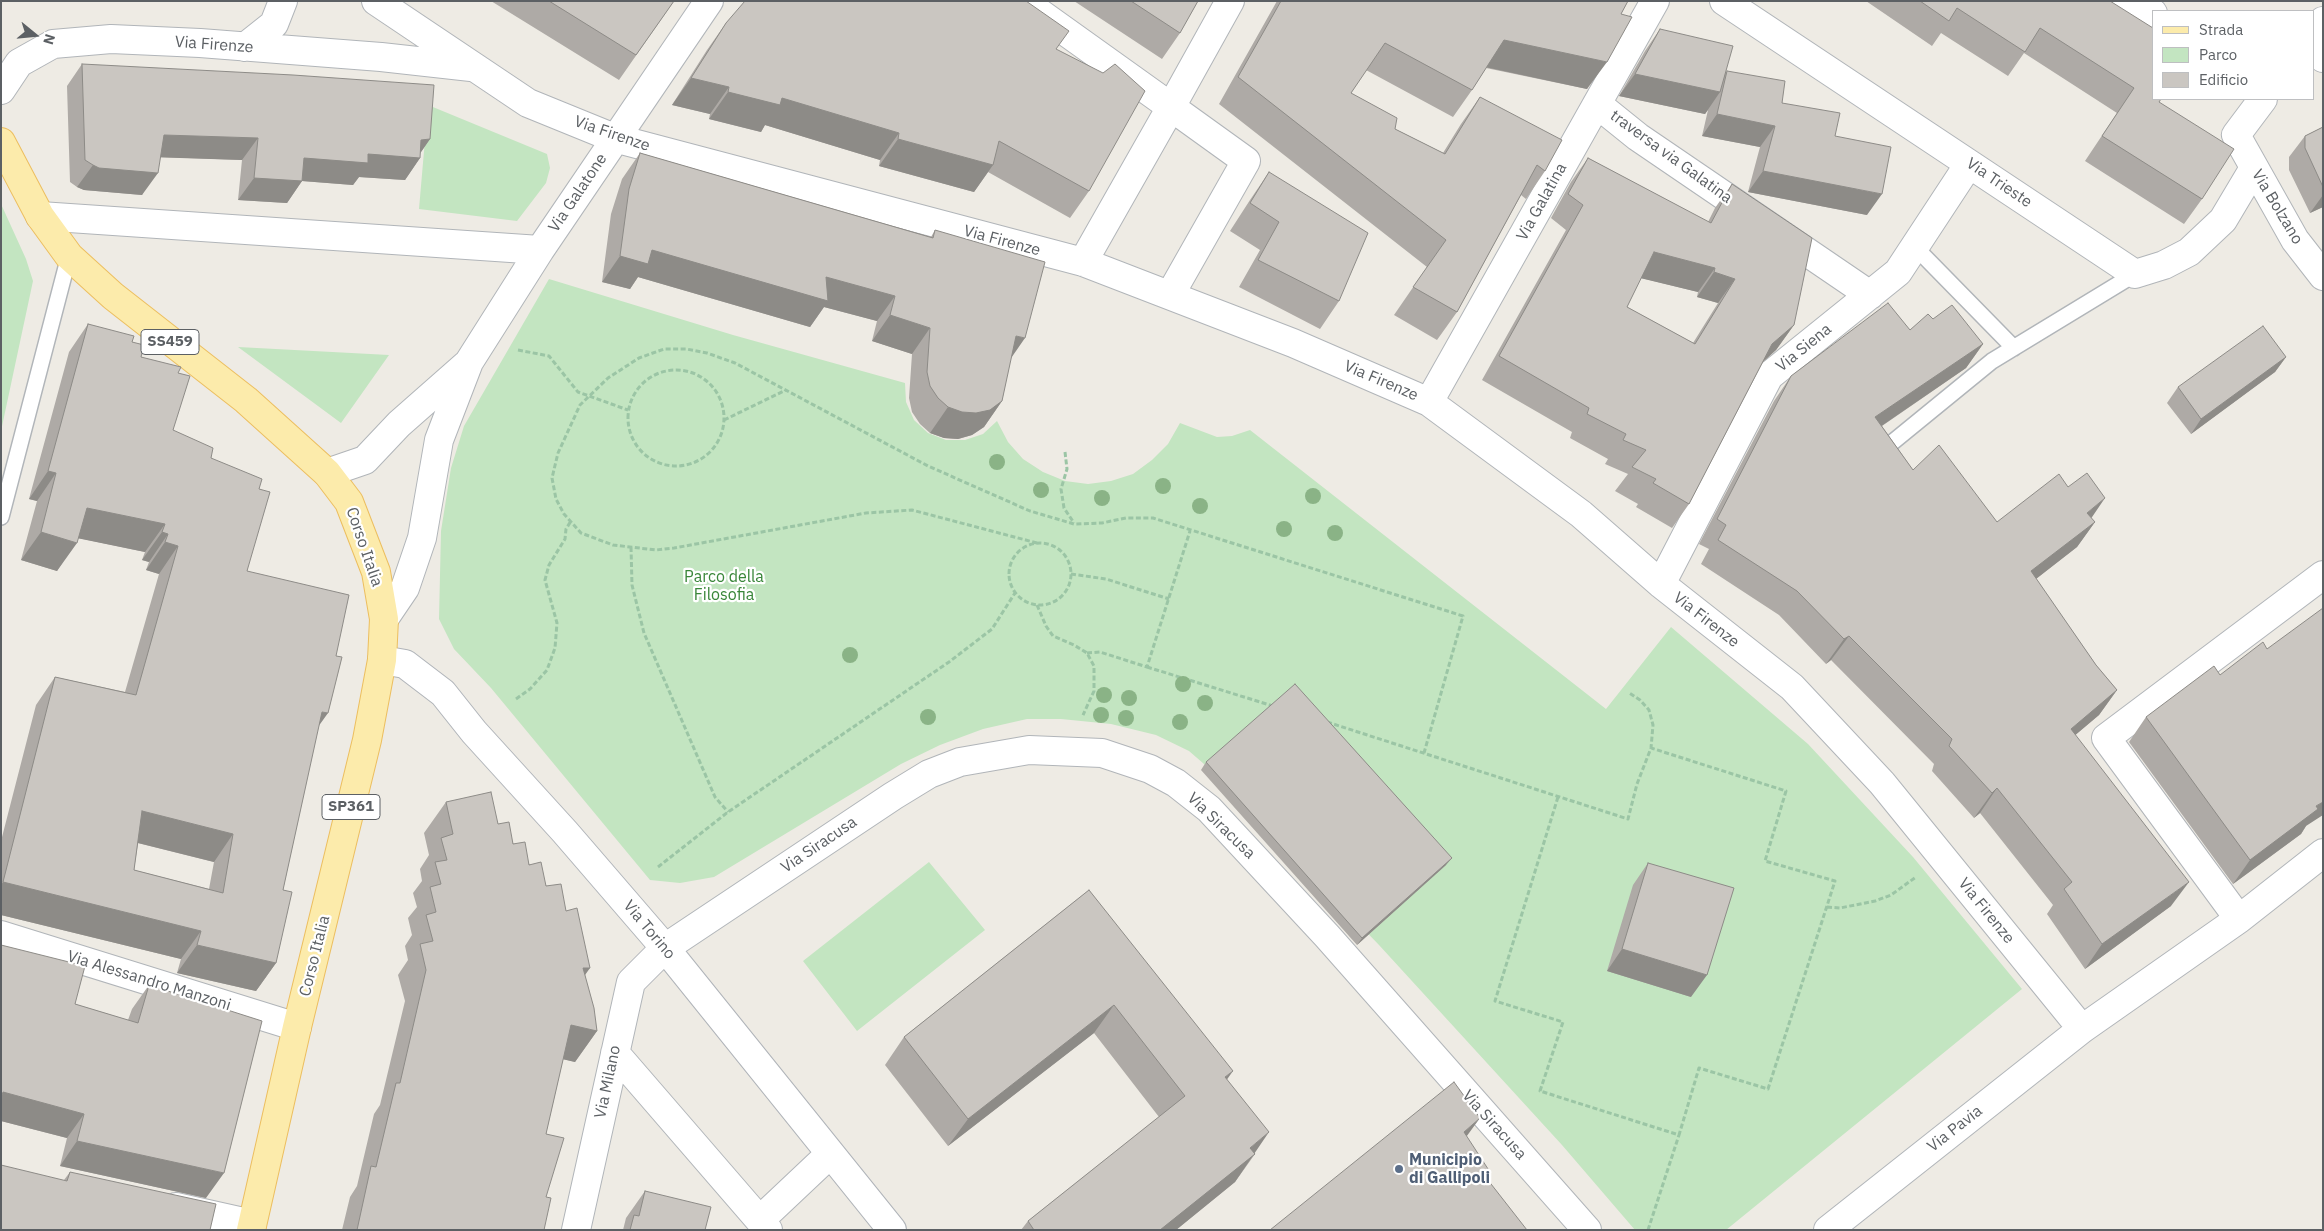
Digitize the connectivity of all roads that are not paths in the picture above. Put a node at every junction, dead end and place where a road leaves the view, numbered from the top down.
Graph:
1 (283, 1) edge
2 (376, 1) edge
3 (708, 1) edge
4 (1023, 1) edge
5 (1230, 1) edge
6 (1655, 1) edge
7 (1724, 1) edge
8 (2125, 1) edge
9 (2152, 13) edge
10 (2323, 21) edge
11 (2314, 33) edge
12 (2314, 47) edge
13 (245, 48) junction
14 (2323, 58) edge
15 (476, 67) junction
16 (1, 90) edge
17 (2262, 100) edge
18 (1597, 104) junction
19 (1171, 107) junction
20 (614, 138) junction
21 (1, 142) edge
22 (1969, 164) junction
23 (2254, 168) junction
24 (40, 216) junction
25 (1915, 247) junction
26 (540, 250) junction
27 (69, 256) junction
28 (1083, 262) junction
29 (2135, 274) junction
30 (2323, 276) edge
31 (1170, 295) junction
32 (1870, 295) junction
33 (2014, 348) junction
34 (469, 362) junction
35 (1429, 402) junction
36 (1883, 450) edge
37 (327, 473) junction
38 (1, 517) edge
39 (358, 526) joint
40 (2323, 575) edge
41 (1661, 584) junction
42 (384, 619) junction
43 (382, 660) junction
44 (2323, 853) edge
45 (2239, 919) junction
46 (1, 935) edge
47 (665, 948) junction
48 (297, 1028) junction
49 (2082, 1029) junction
50 (615, 1053) junction
51 (830, 1154) junction
52 (156, 1203) edge
53 (764, 1225) edge
54 (252, 1227) edge
55 (576, 1230) edge
56 (892, 1230) edge
57 (1587, 1230) edge
58 (1828, 1230) edge

1 - 13 street
2 - 15 street, Via Firenze
3 - 20 street, Via Galatone
4 - 19 street
5 - 19 street
6 - 18 street, Via Galatina
7 - 22 street, Via Trieste
8 - 9 street
10 - 11 street
12 - 14 street
13 - 15 street, Via Firenze
13 - 16 street, Via Firenze
15 - 20 street, Via Firenze
17 - 23 street, Via Bolzano
18 - 32 street, traversa via Galatina
18 - 35 street, Via Galatina
19 - 28 street
19 - 31 street
20 - 26 street, Via Galatone
20 - 28 street, Via Firenze
21 - 24 main road, Corso Italia / SS459
22 - 25 street, Via Siena
22 - 29 street, Via Trieste
23 - 29 street
23 - 30 street, Via Bolzano
24 - 26 street
24 - 27 main road, Corso Italia / SS459
25 - 32 street, Via Siena
25 - 33 lane
26 - 34 street, Via Galatone
27 - 37 main road, Corso Italia / SS459
27 - 38 lane
28 - 31 street, Via Firenze
29 - 33 lane
31 - 35 street, Via Firenze
32 - 41 street, Via Siena
33 - 36 lane
34 - 37 street, Via Galatone
34 - 42 street, Via Galatone
35 - 41 street, Via Firenze
37 - 39 main road, Corso Italia / SS459
39 - 42 main road, Corso Italia / SP361
40 - 45 street
41 - 49 street, Via Firenze
42 - 43 main road, Corso Italia / SP361
43 - 47 street, Via Torino
43 - 48 main road, Corso Italia / SP361
44 - 45 street, Via Pavia
45 - 49 street, Via Pavia
46 - 48 street, Via Alessandro Manzoni
47 - 50 street, Via Milano
47 - 51 street, Via Torino
47 - 57 street, Via Siracusa
48 - 54 main road, Corso Italia / SP361
49 - 58 street, Via Pavia
50 - 53 street
50 - 55 street, Via Milano
51 - 53 street
51 - 56 street, Via Torino
52 - 54 street

